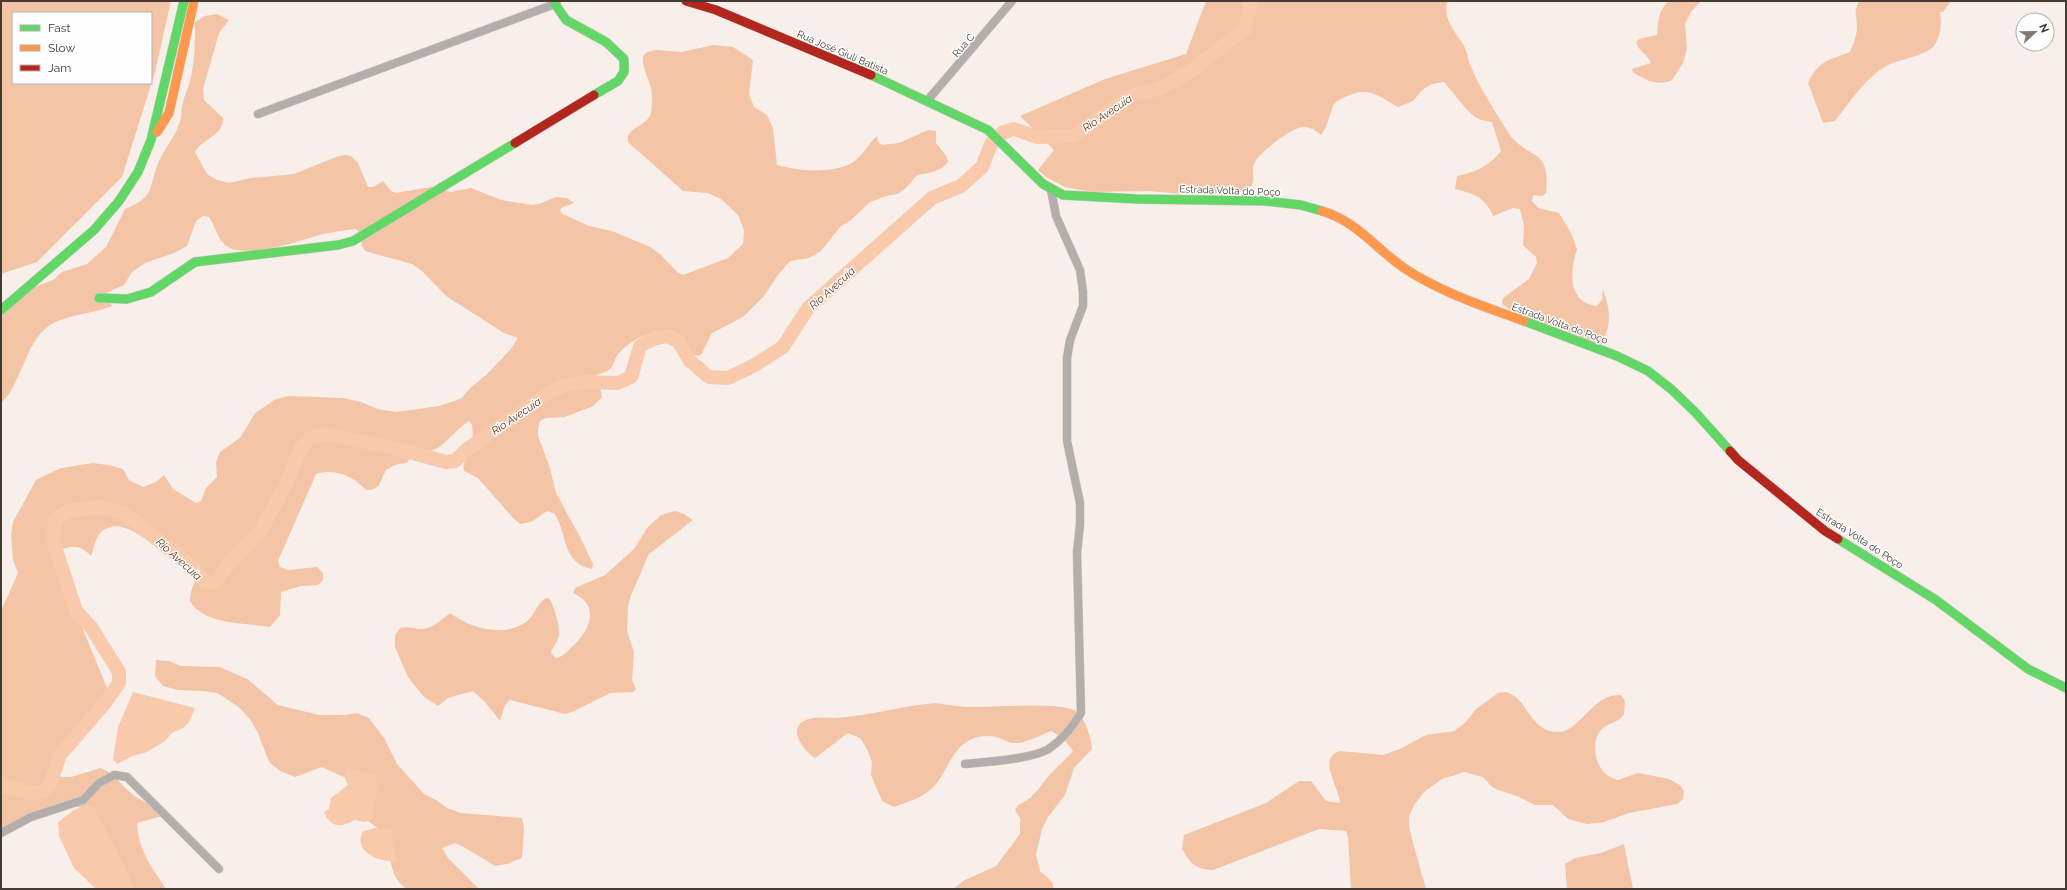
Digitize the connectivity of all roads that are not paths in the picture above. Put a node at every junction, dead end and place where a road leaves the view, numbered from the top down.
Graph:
1 (184, 1) edge
2 (194, 1) edge
3 (686, 1) edge
4 (1012, 1) edge
5 (556, 2) edge
6 (928, 101) junction
7 (258, 114) dead end
8 (988, 130) joint
9 (149, 145) junction
10 (1051, 190) junction
11 (99, 298) dead end
12 (1, 310) edge
13 (2066, 688) edge
14 (965, 764) dead end
15 (1, 833) edge
16 (219, 869) dead end

1 - 9 street
2 - 9 street
3 - 6 street, Rua José Giuli Batista
4 - 6 street, Rua C
5 - 7 street
5 - 11 street
6 - 8 street, Rua José Giuli Batista
8 - 10 street, Estrada Volta do Poço
9 - 12 street
10 - 13 street, Estrada Volta do Poço
10 - 14 street
15 - 16 street

